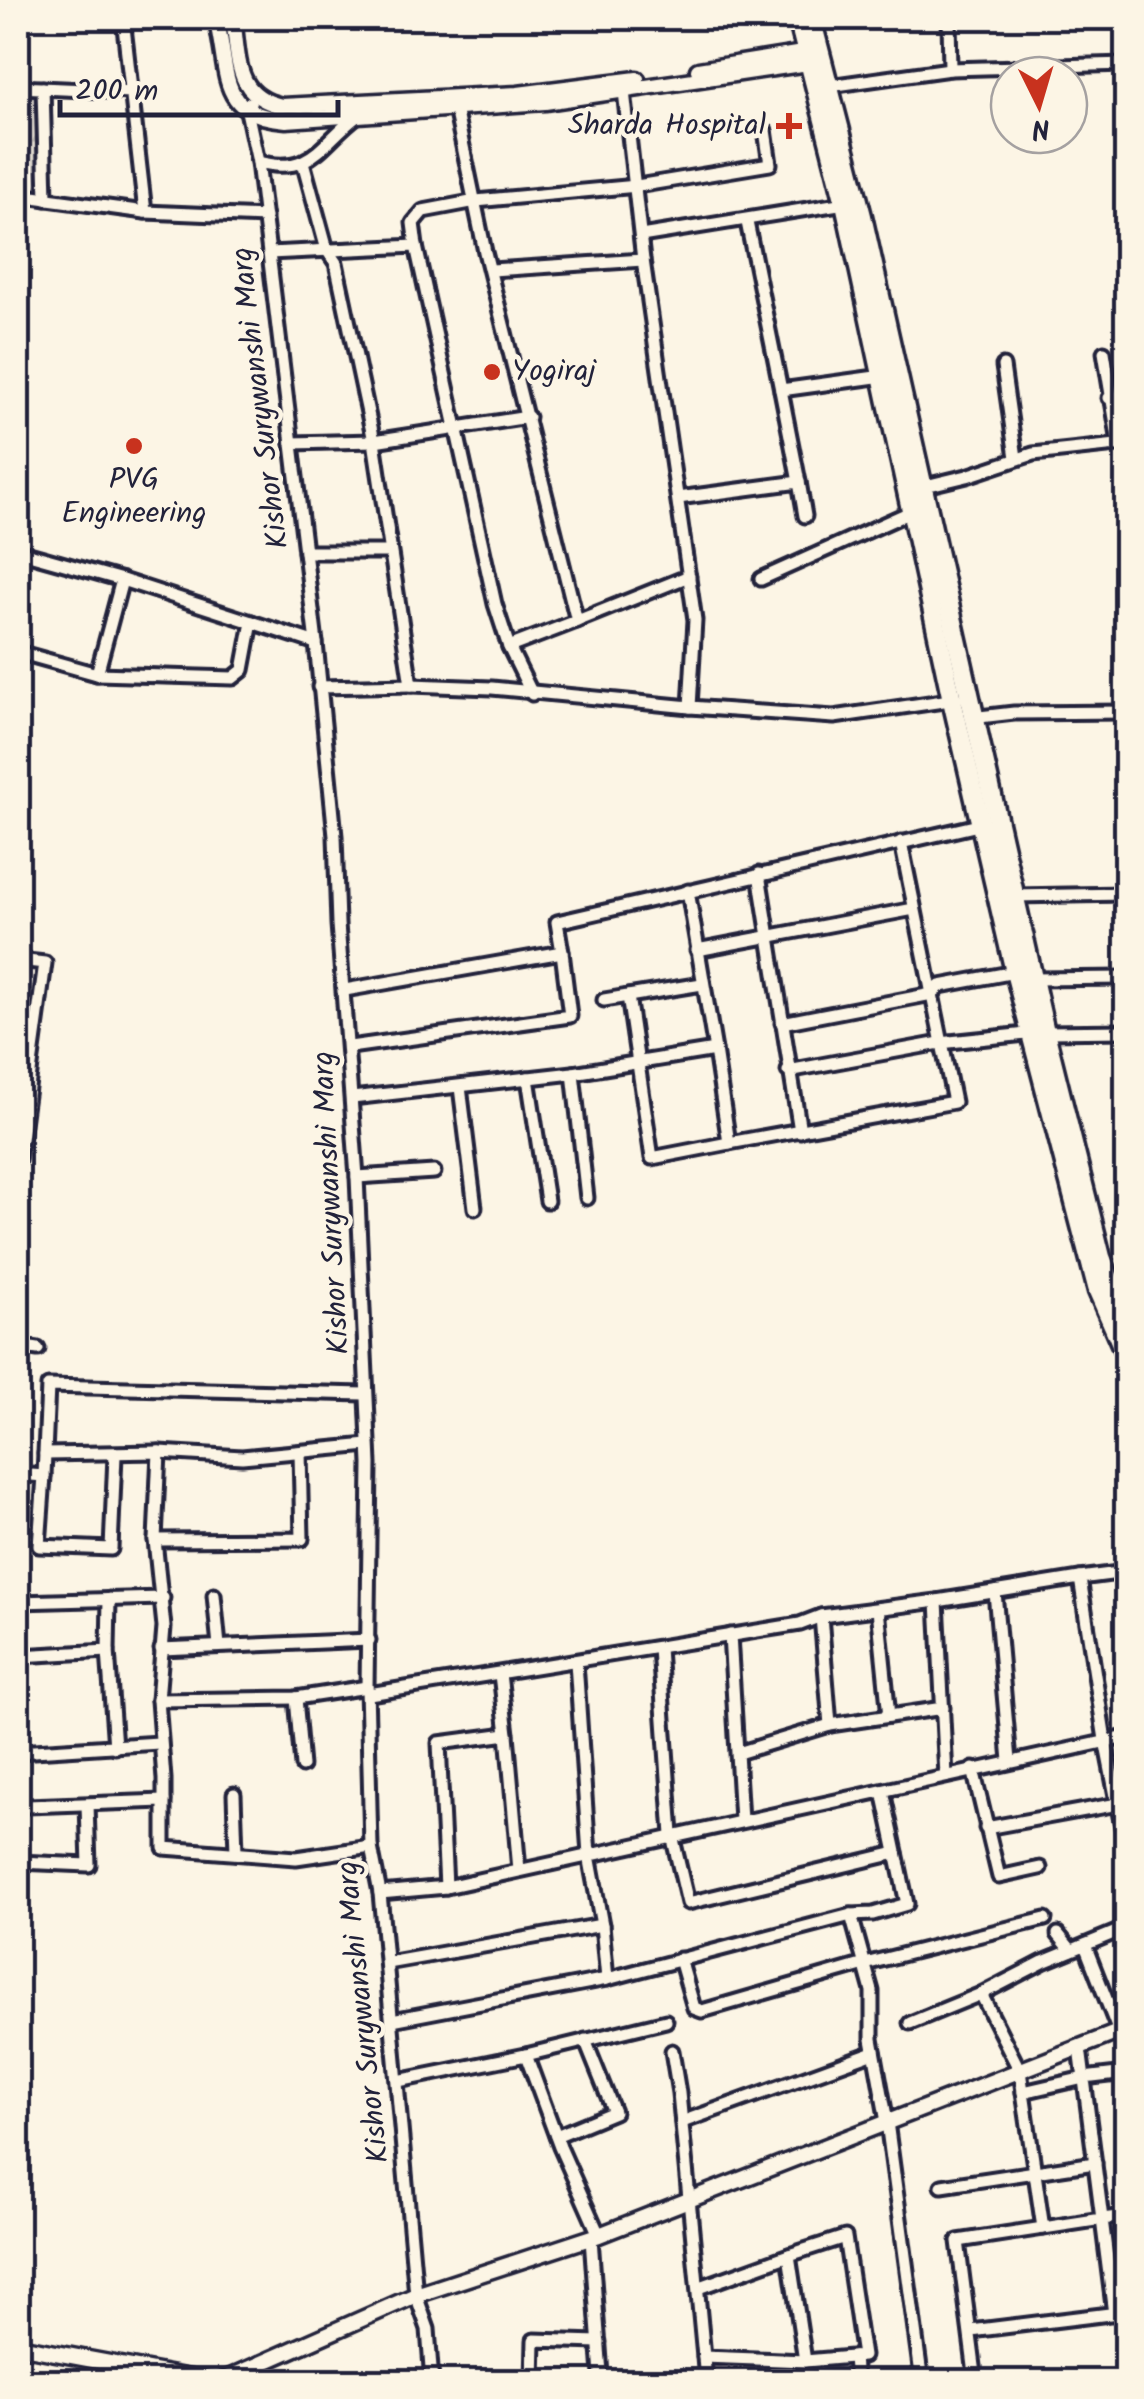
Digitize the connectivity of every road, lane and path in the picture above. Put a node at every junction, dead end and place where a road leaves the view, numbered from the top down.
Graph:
1 (123, 18) edge
2 (216, 18) edge
3 (233, 18) edge
4 (798, 18) edge
5 (812, 18) edge
6 (949, 18) edge
7 (813, 57) junction
8 (1126, 64) edge
9 (950, 69) junction
10 (18, 87) edge
11 (821, 87) junction
12 (44, 88) junction
13 (624, 90) junction
14 (132, 92) junction
15 (254, 95) junction
16 (455, 108) junction
17 (247, 112) junction
18 (360, 113) junction
19 (765, 130) dead end
20 (839, 156) junction
21 (258, 162) junction
22 (303, 162) junction
23 (636, 186) junction
24 (18, 195) edge
25 (46, 199) junction
26 (476, 201) junction
27 (845, 203) junction
28 (146, 212) junction
29 (265, 217) junction
30 (747, 222) junction
31 (642, 236) junction
32 (416, 246) junction
33 (327, 250) junction
34 (269, 253) junction
35 (643, 260) junction
36 (492, 270) junction
37 (1104, 352) dead end
38 (1003, 366) dead end
39 (883, 376) junction
40 (781, 390) junction
41 (1126, 397) edge
42 (1109, 398) junction
43 (528, 417) junction
44 (456, 428) junction
45 (292, 442) junction
46 (374, 442) junction
47 (1123, 443) edge
48 (1016, 458) junction
49 (799, 482) junction
50 (914, 488) junction
51 (678, 498) junction
52 (919, 508) junction
53 (805, 516) dead end
54 (18, 551) edge
55 (304, 552) junction
56 (390, 552) junction
57 (689, 576) junction
58 (762, 579) dead end
59 (122, 580) junction
60 (578, 621) junction
61 (252, 622) junction
62 (316, 643) junction
63 (510, 647) junction
64 (18, 654) edge
65 (97, 674) junction
66 (410, 686) junction
67 (320, 687) junction
68 (532, 694) junction
69 (960, 698) junction
70 (690, 708) junction
71 (1126, 712) edge
72 (965, 719) junction
73 (989, 823) junction
74 (901, 842) junction
75 (759, 874) junction
76 (688, 891) junction
77 (1126, 894) edge
78 (1014, 896) junction
79 (914, 909) junction
80 (768, 938) junction
81 (697, 950) junction
82 (562, 952) junction
83 (18, 960) edge
84 (1015, 972) junction
85 (1126, 978) edge
86 (1034, 979) junction
87 (702, 984) junction
88 (346, 990) junction
89 (932, 994) junction
90 (628, 996) junction
91 (604, 1000) dead end
92 (782, 1023) junction
93 (1126, 1031) edge
94 (1038, 1032) junction
95 (940, 1043) junction
96 (350, 1047) junction
97 (715, 1050) junction
98 (640, 1064) junction
99 (788, 1071) junction
100 (573, 1073) junction
101 (528, 1078) junction
102 (460, 1087) junction
103 (352, 1098) junction
104 (800, 1131) junction
105 (730, 1143) junction
106 (18, 1161) edge
107 (434, 1172) dead end
108 (357, 1177) junction
109 (587, 1198) dead end
110 (547, 1200) dead end
111 (474, 1208) dead end
112 (1126, 1324) edge
113 (18, 1346) edge
114 (38, 1349) dead end
115 (1126, 1355) edge
116 (366, 1394) junction
117 (368, 1445) junction
118 (159, 1452) junction
119 (300, 1452) junction
120 (45, 1454) junction
121 (115, 1455) junction
122 (18, 1474) edge
123 (44, 1476) junction
124 (155, 1540) junction
125 (1126, 1572) edge
126 (1080, 1578) junction
127 (994, 1592) junction
128 (214, 1595) dead end
129 (163, 1598) junction
130 (109, 1599) junction
131 (937, 1601) junction
132 (18, 1602) edge
133 (878, 1609) junction
134 (821, 1616) junction
135 (730, 1635) junction
136 (369, 1640) junction
137 (219, 1646) junction
138 (18, 1648) edge
139 (659, 1648) junction
140 (161, 1649) junction
141 (108, 1650) junction
142 (18, 1656) edge
143 (576, 1662) junction
144 (500, 1674) junction
145 (368, 1690) junction
146 (296, 1698) junction
147 (158, 1700) junction
148 (943, 1708) junction
149 (888, 1716) junction
150 (830, 1725) junction
151 (506, 1734) junction
152 (1126, 1737) edge
153 (1105, 1740) junction
154 (159, 1743) junction
155 (114, 1747) junction
156 (18, 1752) edge
157 (738, 1753) junction
158 (1010, 1761) junction
159 (302, 1766) dead end
160 (973, 1769) junction
161 (946, 1776) junction
162 (883, 1791) junction
163 (234, 1794) dead end
164 (164, 1802) junction
165 (1118, 1804) junction
166 (87, 1805) junction
167 (27, 1806) dead end
168 (742, 1820) junction
169 (986, 1828) junction
170 (672, 1835) junction
171 (371, 1847) junction
172 (1126, 1847) edge
173 (236, 1853) junction
174 (896, 1853) junction
175 (589, 1855) junction
176 (18, 1862) edge
177 (1040, 1868) dead end
178 (519, 1870) junction
179 (446, 1887) junction
180 (380, 1894) junction
181 (851, 1915) junction
182 (1045, 1920) dead end
183 (602, 1925) junction
184 (1126, 1928) edge
185 (1058, 1934) dead end
186 (1086, 1945) junction
187 (1071, 1950) junction
188 (680, 1959) junction
189 (386, 1963) junction
190 (866, 1964) junction
191 (607, 1980) junction
192 (981, 1994) junction
193 (392, 2020) junction
194 (666, 2020) dead end
195 (910, 2024) dead end
196 (1123, 2030) edge
197 (585, 2040) junction
198 (1080, 2048) junction
199 (672, 2051) dead end
200 (874, 2052) junction
201 (526, 2055) junction
202 (1020, 2070) junction
203 (1126, 2073) edge
204 (1084, 2078) junction
205 (398, 2081) junction
206 (1024, 2092) junction
207 (682, 2122) junction
208 (887, 2122) junction
209 (556, 2136) junction
210 (1094, 2163) junction
211 (1034, 2170) junction
212 (942, 2186) dead end
213 (688, 2200) junction
214 (1126, 2216) edge
215 (1102, 2220) junction
216 (1044, 2228) junction
217 (595, 2237) junction
218 (789, 2255) junction
219 (698, 2288) junction
220 (416, 2295) junction
221 (1120, 2313) edge
222 (971, 2331) junction
223 (600, 2342) junction
224 (18, 2346) edge
225 (704, 2357) junction
226 (854, 2357) junction
227 (805, 2361) junction
228 (601, 2374) dead end
229 (216, 2382) edge
230 (432, 2382) edge
231 (533, 2382) edge
232 (706, 2382) edge
233 (856, 2382) edge
234 (922, 2382) edge
235 (976, 2382) edge

1 - 14 street
2 - 17 main road
3 - 15 main road
4 - 7 highway
5 - 7 highway
6 - 9 street
7 - 11 highway
7 - 13 main road
7 - 15 main road
8 - 9 street
9 - 11 street
10 - 12 street
11 - 20 highway
12 - 14 street
12 - 25 street
13 - 16 main road
13 - 23 street
14 - 28 street
15 - 17 street
16 - 18 main road
16 - 26 street
17 - 18 main road
17 - 21 street, Kishor Surywanshi Marg
18 - 22 street
19 - 23 street
20 - 27 highway
20 - 50 highway
21 - 22 street
21 - 29 street, Kishor Surywanshi Marg
22 - 33 street
23 - 26 street
23 - 31 street
24 - 25 street
25 - 28 street
26 - 32 street
26 - 36 street
27 - 30 street
27 - 39 highway
28 - 29 street
29 - 34 street, Kishor Surywanshi Marg
30 - 31 street
30 - 40 street
31 - 35 street
32 - 33 street
32 - 44 street
33 - 34 street
33 - 46 street
34 - 45 street, Kishor Surywanshi Marg
35 - 36 street
35 - 51 street
36 - 43 street
37 - 42 street
38 - 48 street
39 - 40 street
39 - 50 highway
40 - 49 street
41 - 42 street
42 - 47 street
43 - 44 street
43 - 60 street
44 - 46 street
44 - 63 street
45 - 46 street
45 - 55 street, Kishor Surywanshi Marg
46 - 56 street
47 - 48 street
48 - 50 street
49 - 51 street
49 - 53 street
50 - 52 highway
51 - 57 street
52 - 58 street
52 - 69 highway
54 - 59 street
55 - 56 street
55 - 62 street, Kishor Surywanshi Marg
56 - 66 street
57 - 60 street
57 - 70 street
59 - 61 street
59 - 65 street
60 - 63 street
61 - 62 street
61 - 65 street
62 - 67 street, Kishor Surywanshi Marg
63 - 68 street
64 - 65 street
66 - 67 street
66 - 68 street
67 - 88 street, Kishor Surywanshi Marg
68 - 70 street
69 - 70 street
69 - 72 highway
71 - 72 street
72 - 73 highway
73 - 74 street
73 - 78 highway
73 - 84 highway
74 - 75 street
74 - 79 street
75 - 76 street
75 - 80 street
76 - 81 street
76 - 82 street
77 - 78 street
78 - 86 highway
79 - 80 street
79 - 89 street
80 - 81 street
80 - 92 street
81 - 87 street
82 - 88 street
82 - 96 street
83 - 106 street
84 - 89 street
84 - 94 highway
85 - 86 street
86 - 94 highway
87 - 90 street
87 - 97 street
88 - 96 street, Kishor Surywanshi Marg
89 - 92 street
89 - 95 street
90 - 91 street
90 - 98 street
92 - 99 street
93 - 94 street
94 - 95 street
94 - 112 highway
94 - 115 highway
95 - 99 street
95 - 104 street
96 - 103 street, Kishor Surywanshi Marg
97 - 98 street
97 - 105 street
98 - 100 street
98 - 105 street
99 - 104 street
100 - 101 street
100 - 109 street
101 - 102 street
101 - 110 street
102 - 103 street
102 - 111 street
103 - 108 street, Kishor Surywanshi Marg
104 - 105 street
107 - 108 street
108 - 116 street, Kishor Surywanshi Marg
113 - 114 street
116 - 117 street, Kishor Surywanshi Marg
116 - 120 street
117 - 119 street
117 - 136 street, Kishor Surywanshi Marg
118 - 119 street
118 - 121 street
118 - 124 street
119 - 124 street
120 - 121 street
120 - 123 street
121 - 123 street
122 - 123 street
124 - 129 street
125 - 126 street
126 - 127 street
126 - 153 street
127 - 131 street
127 - 158 street
128 - 137 street
129 - 130 street
129 - 140 street
130 - 132 street
130 - 141 street
131 - 133 street
131 - 148 street
133 - 134 street
133 - 149 street
134 - 135 street
134 - 150 street
135 - 139 street
135 - 157 street
136 - 137 street
136 - 145 street, Kishor Surywanshi Marg
137 - 140 street
138 - 142 street
139 - 143 street
139 - 170 street
140 - 147 street
141 - 142 street
141 - 155 street
143 - 144 street
143 - 175 street
144 - 145 street
144 - 151 street
145 - 146 street
145 - 171 street, Kishor Surywanshi Marg
146 - 147 street
146 - 159 street
147 - 154 street
148 - 149 street
148 - 161 street
149 - 150 street
150 - 157 street
151 - 178 street
151 - 179 street
152 - 153 street
153 - 158 street
153 - 165 street
154 - 155 street
154 - 164 street
155 - 156 street
157 - 168 street
158 - 160 street
160 - 161 street
160 - 169 street
161 - 162 street
162 - 168 street
162 - 174 street
163 - 173 street
164 - 166 street
164 - 173 street
165 - 169 street
165 - 172 street
166 - 167 street
166 - 176 street
168 - 170 street
169 - 177 street
170 - 174 street
170 - 175 street
171 - 173 street
171 - 180 street, Kishor Surywanshi Marg
174 - 181 street
175 - 178 street
175 - 183 street
178 - 179 street
179 - 180 street
180 - 189 street, Kishor Surywanshi Marg
181 - 188 street
181 - 190 street
182 - 190 street
183 - 189 street
183 - 191 street
184 - 186 street
185 - 187 street
186 - 187 street
186 - 196 street
187 - 192 street
188 - 190 street
188 - 191 street
189 - 193 street, Kishor Surywanshi Marg
190 - 200 street
191 - 193 street
192 - 195 street
192 - 202 street
193 - 205 street, Kishor Surywanshi Marg
194 - 197 street
196 - 198 main road
197 - 201 street
197 - 209 street
198 - 202 main road
198 - 204 street
199 - 207 street
200 - 207 street
200 - 208 street
201 - 205 street
201 - 209 street
202 - 206 street
202 - 208 main road
203 - 204 street
204 - 206 street
204 - 210 street
205 - 220 street, Kishor Surywanshi Marg
206 - 211 street
207 - 213 street
208 - 213 main road
208 - 234 street
209 - 217 street
210 - 211 street
210 - 215 street
211 - 212 street
211 - 216 street
213 - 217 main road
213 - 219 street
214 - 215 street
215 - 216 street
215 - 221 street
216 - 222 street
217 - 220 main road
217 - 223 street
218 - 219 street
218 - 226 street
218 - 227 street
219 - 225 street
220 - 229 main road
220 - 230 street, Kishor Surywanshi Marg
221 - 222 street
222 - 235 street
223 - 228 street
223 - 231 street
224 - 229 main road
225 - 227 street
225 - 232 street
226 - 227 street
226 - 233 street

